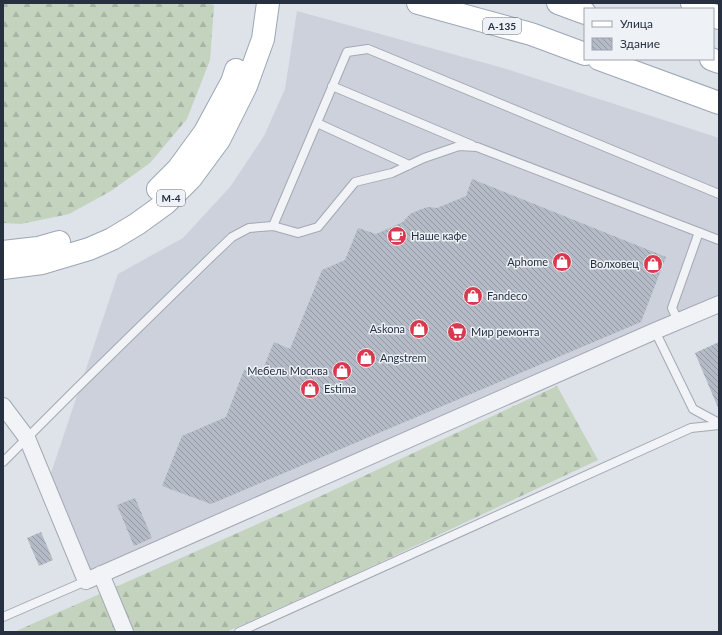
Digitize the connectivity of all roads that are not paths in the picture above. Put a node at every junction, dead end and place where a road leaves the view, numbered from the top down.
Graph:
1 (253, 3) edge
2 (268, 3) edge
3 (418, 3) edge
4 (558, 3) edge
5 (584, 13) edge
6 (255, 38) junction
7 (584, 54) edge
8 (602, 60) edge
9 (332, 86) junction
10 (719, 102) edge
11 (317, 123) junction
12 (477, 147) junction
13 (409, 165) junction
14 (719, 194) edge
15 (273, 226) junction
16 (699, 232) junction
17 (719, 239) edge
18 (3, 252) edge
19 (3, 268) edge
20 (719, 304) edge
21 (678, 321) junction
22 (655, 331) junction
23 (3, 406) edge
24 (719, 424) edge
25 (27, 438) junction
26 (3, 462) edge
27 (101, 574) junction
28 (86, 581) junction
29 (3, 617) edge
30 (125, 632) edge
31 (239, 632) edge

1 - 6 main road
2 - 6 main road, М-4
3 - 7 main road, А-135
4 - 5 main road
6 - 18 main road
6 - 19 main road, М-4
8 - 10 main road
9 - 11 lane
9 - 12 lane
9 - 14 lane
11 - 13 lane
11 - 15 lane
12 - 13 lane
12 - 16 lane
13 - 15 lane
15 - 25 lane
16 - 17 lane
16 - 21 lane
20 - 21 street
21 - 22 street
22 - 24 lane
22 - 27 street
23 - 25 street
24 - 31 lane
25 - 26 lane
25 - 28 street
27 - 28 street
27 - 30 street
28 - 29 lane

